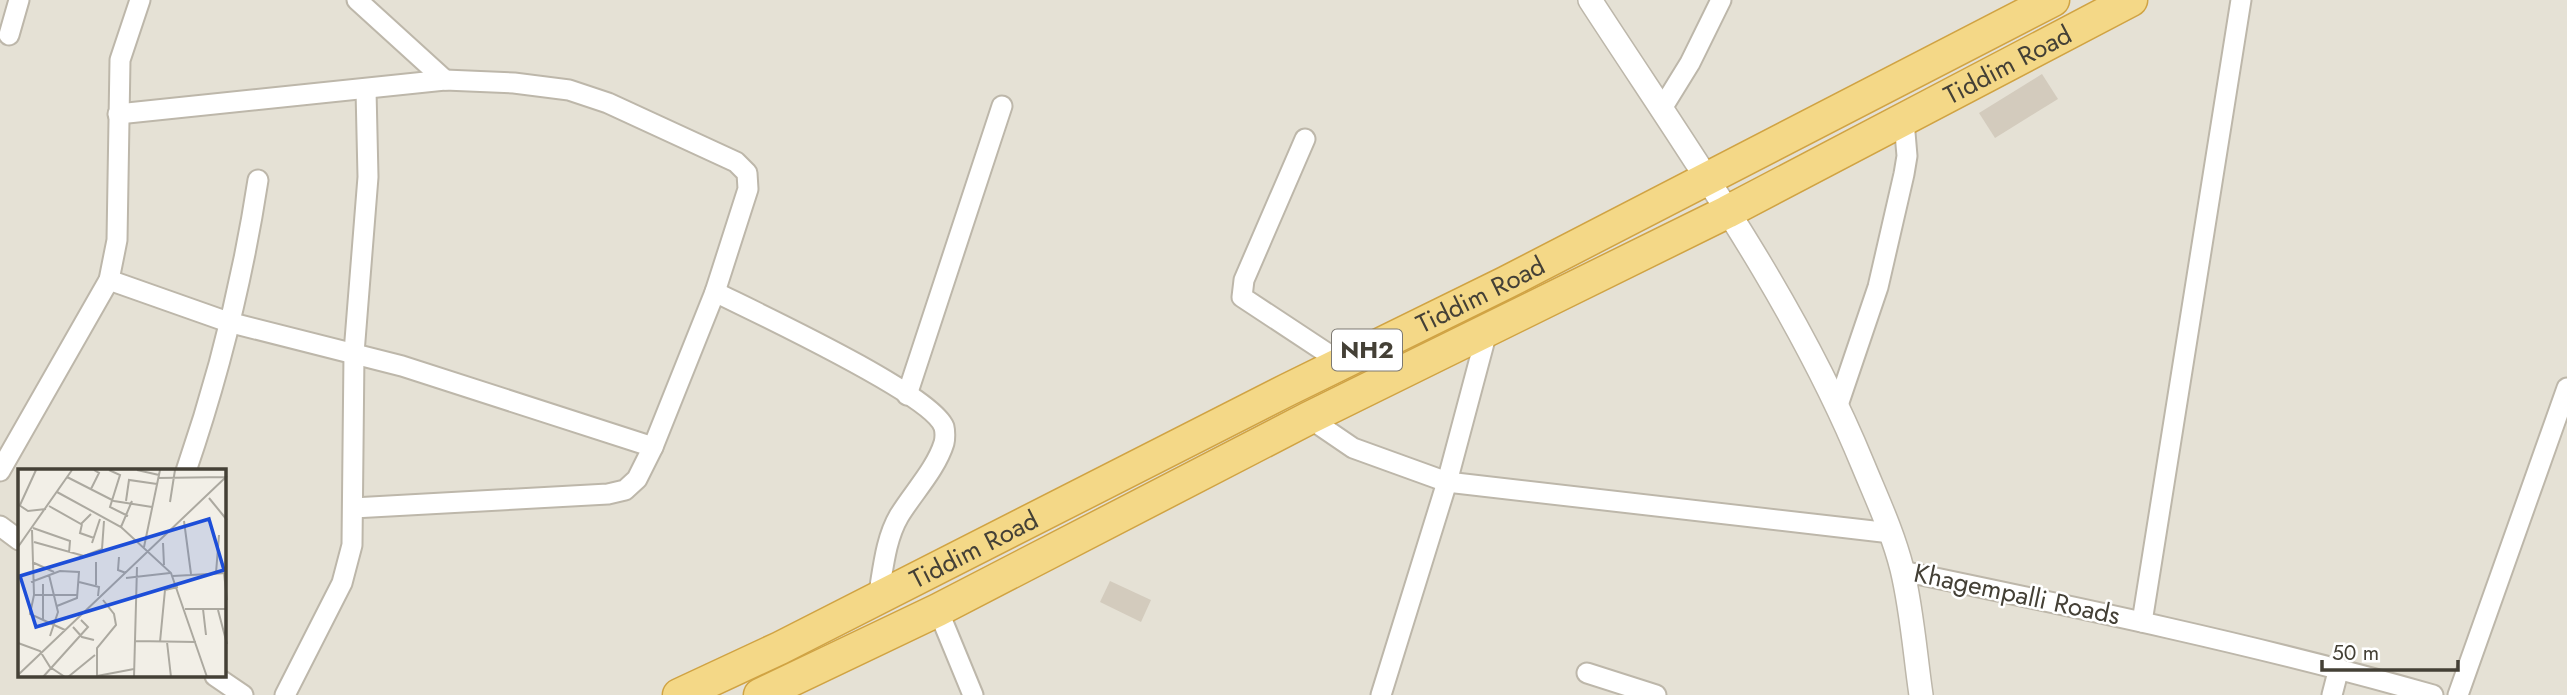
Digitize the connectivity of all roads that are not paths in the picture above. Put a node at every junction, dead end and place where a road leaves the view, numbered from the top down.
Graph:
1 (19, 0) edge
2 (140, 0) edge
3 (357, 0) edge
4 (1590, 0) edge
5 (1721, 0) edge
6 (2053, 0) edge
7 (2131, 0) edge
8 (2241, 0) edge
9 (9, 35) dead end
10 (445, 80) junction
11 (366, 90) junction
12 (1002, 106) dead end
13 (1661, 110) junction
14 (118, 114) junction
15 (1904, 121) junction
16 (1305, 139) dead end
17 (1707, 179) junction
18 (258, 180) dead end
19 (1727, 212) junction
20 (109, 280) junction
21 (715, 292) junction
22 (228, 322) junction
23 (1488, 328) junction
24 (354, 353) junction
25 (1342, 363) junction
26 (2567, 388) edge
27 (907, 395) junction
28 (1838, 405) junction
29 (1309, 418) junction
30 (653, 447) junction
31 (187, 469) edge
32 (0, 471) edge
33 (1447, 482) junction
34 (353, 508) junction
35 (0, 527) edge
36 (1891, 533) junction
37 (18, 539) edge
38 (1902, 571) junction
39 (878, 598) junction
40 (939, 610) junction
41 (2142, 622) junction
42 (2339, 668) junction
43 (1587, 673) dead end
44 (218, 678) edge
45 (243, 695) edge
46 (285, 695) edge
47 (679, 695) edge
48 (760, 695) edge
49 (973, 695) edge
50 (1381, 695) edge
51 (1656, 695) edge
52 (1921, 695) edge
53 (2332, 695) edge
54 (2433, 695) edge
55 (2458, 695) edge

1 - 9 street
2 - 14 street
3 - 10 street
4 - 13 street, Khagempalli Roads
5 - 13 street
6 - 17 highway, Tiddim Road / NH2
7 - 15 highway, Tiddim Road / NH2
8 - 41 street
10 - 11 street
10 - 21 street
11 - 14 street
11 - 24 street
12 - 27 street
13 - 17 street, Khagempalli Roads
14 - 20 street
15 - 19 highway, Tiddim Road / NH2
15 - 28 street
16 - 25 street
17 - 19 street, Khagempalli Roads
17 - 25 highway, Tiddim Road / NH2
18 - 22 street
19 - 23 highway, Tiddim Road / NH2
19 - 28 street, Khagempalli Roads
20 - 22 street
20 - 32 street
21 - 27 street
21 - 30 street
22 - 24 street
22 - 31 street
23 - 29 highway, Tiddim Road / NH2
23 - 33 street
24 - 30 street
24 - 34 street
25 - 39 highway, Tiddim Road / NH2
26 - 55 street
27 - 39 street
28 - 36 street, Khagempalli Roads
29 - 33 street
29 - 40 highway, Tiddim Road / NH2
30 - 34 street
33 - 36 street
33 - 50 street
34 - 46 street
35 - 37 street
36 - 38 street, Khagempalli Roads
38 - 41 street, Khagempalli Roads
38 - 52 street
39 - 47 highway, Tiddim Road / NH2
40 - 48 highway, Tiddim Road / NH2
40 - 49 street
41 - 42 street, Khagempalli Roads
42 - 53 street
42 - 54 street, Khagempalli Roads
43 - 51 street
44 - 45 street

